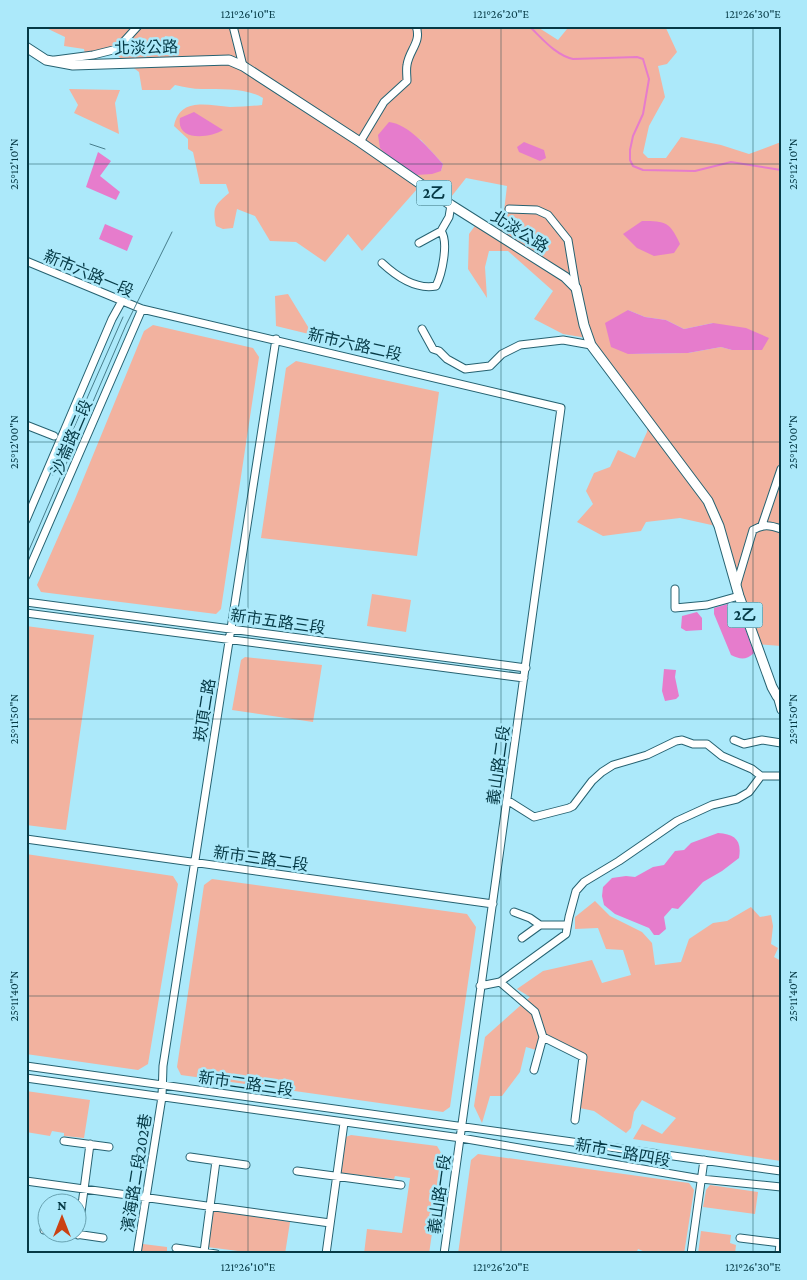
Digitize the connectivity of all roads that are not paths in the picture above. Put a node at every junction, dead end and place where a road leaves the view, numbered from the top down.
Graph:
1 (138, 26) edge
2 (232, 26) edge
3 (416, 26) edge
4 (26, 47) edge
5 (46, 60) junction
6 (243, 66) junction
7 (360, 142) junction
8 (451, 205) junction
9 (509, 210) dead end
10 (441, 231) junction
11 (419, 243) dead end
12 (26, 261) edge
13 (382, 263) dead end
14 (576, 288) junction
15 (122, 301) junction
16 (142, 309) junction
17 (422, 329) dead end
18 (276, 340) junction
19 (591, 345) junction
20 (562, 408) joint
21 (26, 425) edge
22 (54, 436) dead end
23 (781, 469) edge
24 (26, 520) edge
25 (762, 525) junction
26 (781, 529) edge
27 (26, 576) edge
28 (675, 589) dead end
29 (738, 592) junction
30 (26, 602) edge
31 (26, 613) edge
32 (231, 628) junction
33 (229, 640) junction
34 (526, 668) junction
35 (524, 678) junction
36 (779, 698) edge
37 (781, 710) edge
38 (734, 740) dead end
39 (781, 743) edge
40 (761, 776) junction
41 (781, 776) edge
42 (507, 800) junction
43 (26, 839) edge
44 (195, 862) junction
45 (493, 904) junction
46 (514, 912) dead end
47 (540, 925) junction
48 (567, 925) junction
49 (522, 938) dead end
50 (500, 982) junction
51 (480, 986) junction
52 (543, 1037) junction
53 (26, 1066) edge
54 (534, 1070) dead end
55 (26, 1078) edge
56 (162, 1085) junction
57 (162, 1097) junction
58 (575, 1120) dead end
59 (344, 1123) junction
60 (462, 1126) junction
61 (461, 1138) junction
62 (64, 1140) dead end
63 (90, 1144) junction
64 (109, 1147) dead end
65 (190, 1156) dead end
66 (704, 1160) junction
67 (216, 1161) junction
68 (246, 1165) dead end
69 (297, 1171) dead end
70 (781, 1171) edge
71 (336, 1176) junction
72 (700, 1179) junction
73 (26, 1181) edge
74 (401, 1185) dead end
75 (781, 1187) edge
76 (84, 1189) junction
77 (84, 1192) edge
78 (146, 1197) junction
79 (210, 1207) junction
80 (330, 1223) junction
81 (88, 1236) edge
82 (103, 1238) dead end
83 (740, 1238) dead end
84 (780, 1243) edge
85 (176, 1248) dead end
86 (204, 1252) junction
87 (136, 1254) edge
88 (216, 1254) edge
89 (326, 1254) edge
90 (444, 1254) edge
91 (691, 1254) edge
92 (779, 1254) edge

1 - 5 street
2 - 6 street
3 - 7 street
4 - 5 main road, 北淡公路 / 2乙
5 - 6 main road, 北淡公路 / 2乙
6 - 7 main road, 北淡公路 / 2乙
7 - 8 main road, 北淡公路 / 2乙
8 - 10 street
8 - 14 main road, 北淡公路 / 2乙
9 - 14 street
10 - 11 street
10 - 13 street
12 - 15 street, 新市六路一段
14 - 19 main road, 2乙
15 - 16 street, 新市六路一段
15 - 24 street, 沙崙路二段
16 - 18 street, 新市六路二段
16 - 27 street, 沙崙路二段
17 - 19 street
18 - 20 street, 新市六路二段
18 - 32 street, 崁頂二路
19 - 29 main road, 2乙
20 - 34 street, 義山路二段
21 - 22 street
23 - 25 street
25 - 26 street
25 - 29 street
28 - 29 street
29 - 36 main road, 2乙
30 - 32 street, 新市五路三段
31 - 33 street, 新市五路三段
32 - 33 street, 崁頂二路
32 - 34 street, 新市五路三段
33 - 35 street, 新市五路三段
33 - 44 street, 崁頂二路
34 - 35 street, 義山路二段
35 - 42 street, 義山路二段
36 - 37 street
38 - 39 street
40 - 41 street
40 - 42 street
40 - 48 street
42 - 45 street, 義山路二段
43 - 44 street, 新市三路二段
44 - 45 street, 新市三路二段
44 - 56 street, 崁頂二路
45 - 51 street, 義山路二段
46 - 47 street
47 - 48 street
47 - 49 street
48 - 50 street
50 - 51 street
50 - 52 street
51 - 60 street, 義山路二段
52 - 54 street
52 - 58 street
53 - 56 street, 新市二路三段
55 - 57 street, 新市二路三段
56 - 57 street, 濱海路二段202巷
56 - 60 street, 新市二路三段
57 - 59 street, 新市二路三段
57 - 78 street, 濱海路二段202巷
59 - 61 street, 新市二路三段
59 - 71 street
60 - 61 street, 義山路一段
60 - 66 street, 新市二路四段
61 - 72 street, 新市二路四段
61 - 90 street, 義山路一段
62 - 63 street
63 - 64 street
63 - 76 street
65 - 67 street
66 - 70 street, 新市二路四段
66 - 72 street
67 - 68 street
67 - 79 street
69 - 71 street
71 - 74 street
71 - 80 street
72 - 75 street, 新市二路四段
72 - 91 street
73 - 76 street
76 - 77 street
76 - 78 street
78 - 79 street
78 - 87 street, 濱海路二段202巷
79 - 80 street
79 - 86 street
80 - 89 street
81 - 82 street
83 - 84 street
84 - 92 street
85 - 86 street
86 - 88 street

